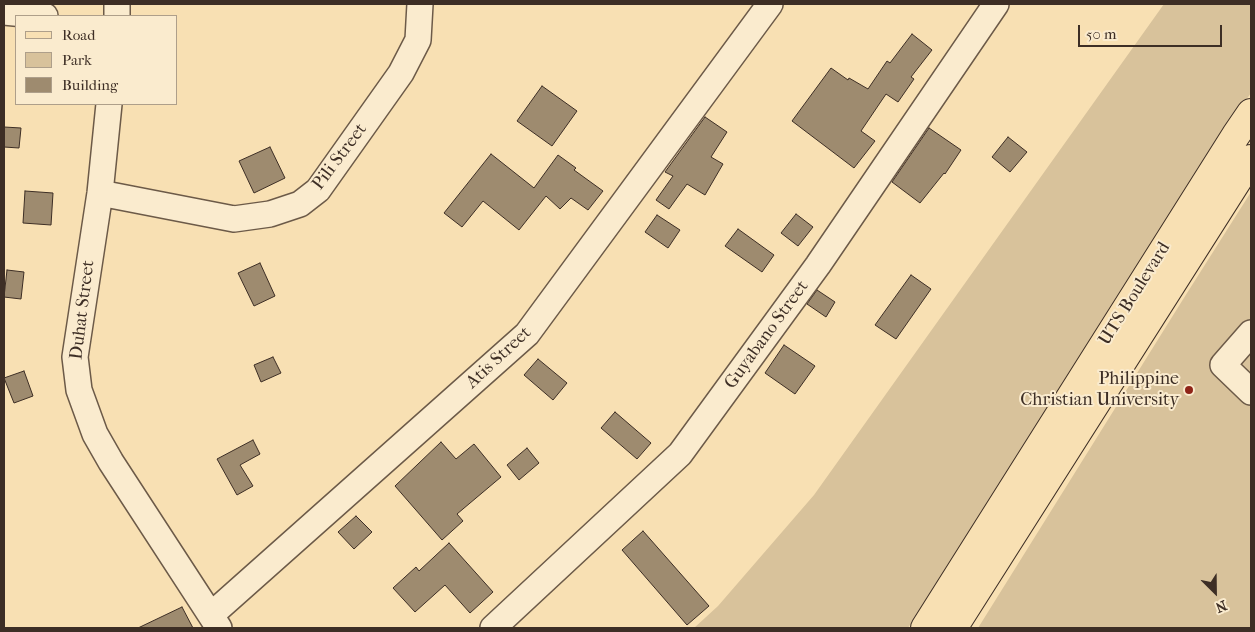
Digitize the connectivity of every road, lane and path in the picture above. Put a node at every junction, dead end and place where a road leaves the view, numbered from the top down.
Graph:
1 (420, 4) edge
2 (770, 4) edge
3 (996, 4) edge
4 (4, 12) edge
5 (35, 15) edge
6 (109, 105) edge
7 (1251, 113) edge
8 (1251, 159) edge
9 (100, 193) junction
10 (1251, 333) edge
11 (1251, 392) edge
12 (215, 622) edge
13 (493, 628) edge
14 (924, 628) edge
15 (953, 628) edge

1 - 9 street, Pili Street
2 - 12 street, Atis Street
3 - 13 street, Guyabano Street
4 - 5 street
6 - 9 street, Duhat Street
7 - 14 main road, UTS Boulevard
8 - 15 main road, UTS Boulevard
9 - 12 street, Duhat Street
10 - 11 street

